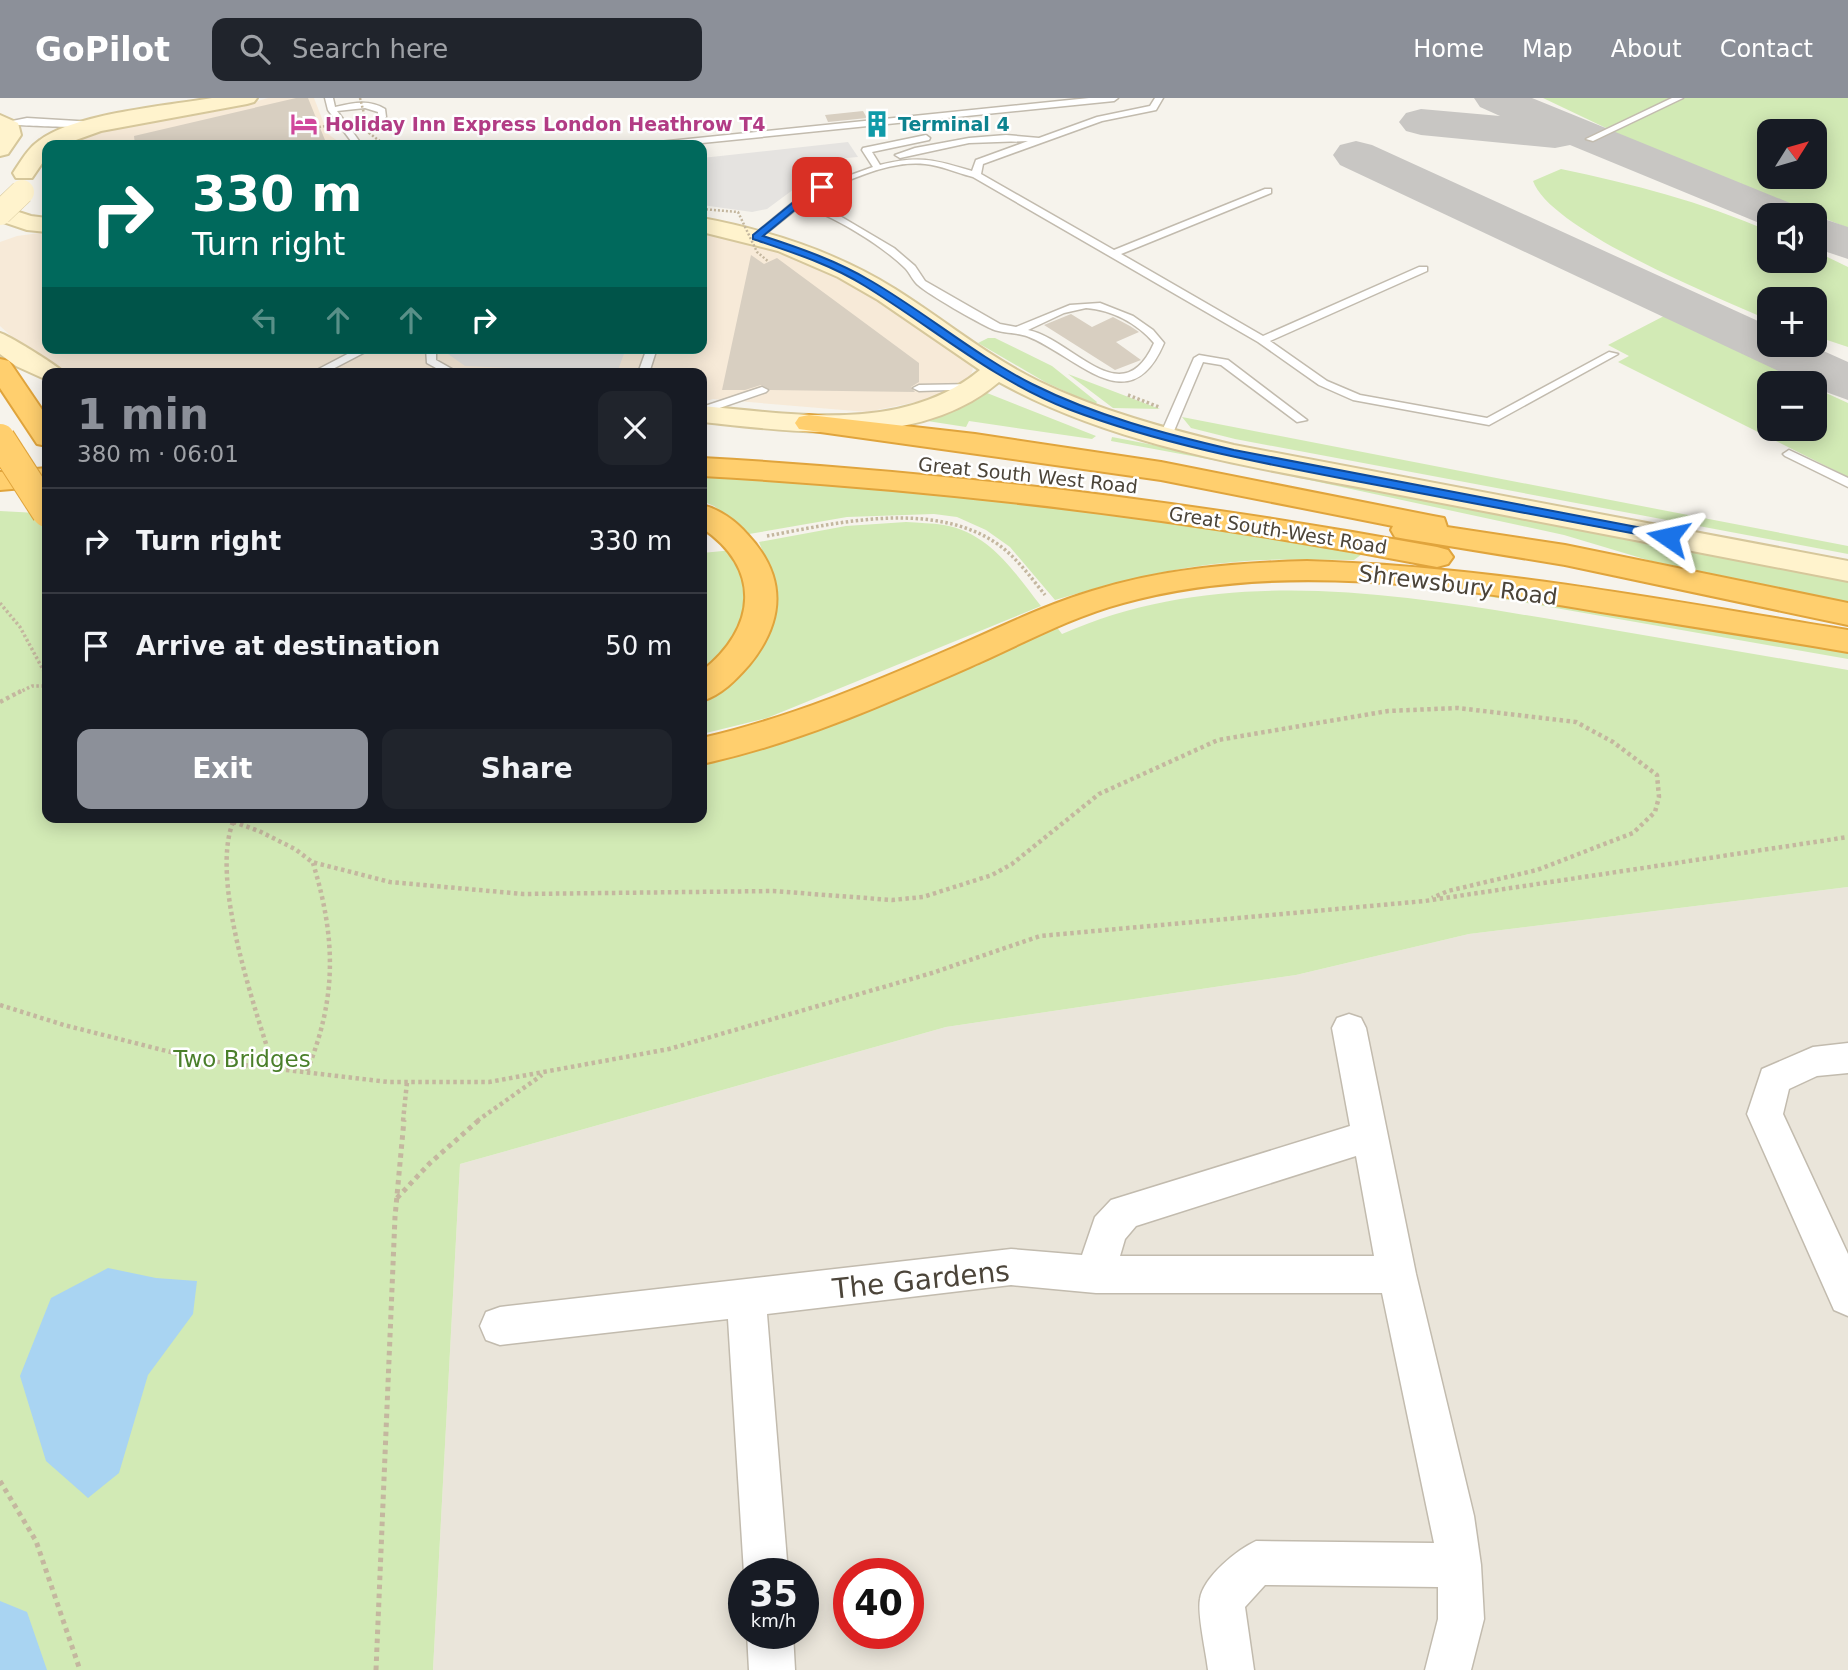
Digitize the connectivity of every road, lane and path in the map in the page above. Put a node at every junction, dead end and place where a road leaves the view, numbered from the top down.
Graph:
1 (222, 98) edge
2 (247, 98) edge
3 (330, 98) edge
4 (360, 98) edge
5 (1114, 98) edge
6 (1159, 98) edge
7 (1679, 98) edge
8 (332, 110) junction
9 (179, 111) junction
10 (365, 120) junction
11 (3, 122) edge
12 (99, 125) junction
13 (319, 127) dead end
14 (345, 130) junction
15 (926, 138) dead end
16 (1590, 139) dead end
17 (55, 140) edge
18 (354, 140) edge
19 (379, 140) edge
20 (707, 140) edge
21 (1040, 140) junction
22 (0, 149) edge
23 (42, 149) edge
24 (827, 167) dead end
25 (0, 168) edge
26 (878, 168) junction
27 (976, 175) junction
28 (846, 179) junction
29 (23, 183) junction
30 (1268, 191) dead end
31 (0, 202) edge
32 (799, 202) junction
33 (42, 203) edge
34 (707, 209) edge
35 (0, 213) edge
36 (42, 224) edge
37 (42, 226) edge
38 (707, 226) edge
39 (0, 233) edge
40 (756, 237) junction
41 (1113, 254) junction
42 (769, 262) dead end
43 (1423, 269) dead end
44 (1019, 330) junction
45 (1262, 340) junction
46 (0, 341) edge
47 (356, 354) edge
48 (431, 354) edge
49 (1613, 354) dead end
50 (0, 367) edge
51 (326, 368) edge
52 (444, 368) edge
53 (42, 369) edge
54 (998, 369) junction
55 (976, 387) junction
56 (919, 388) dead end
57 (762, 390) dead end
58 (707, 410) edge
59 (707, 413) edge
60 (1301, 420) dead end
61 (808, 423) junction
62 (42, 431) edge
63 (1166, 438) junction
64 (0, 439) edge
65 (707, 448) edge
66 (1789, 454) dead end
67 (42, 459) edge
68 (0, 462) edge
69 (707, 467) edge
70 (42, 477) edge
71 (0, 481) edge
72 (1848, 483) edge
73 (42, 504) edge
74 (707, 517) edge
75 (764, 537) dead end
76 (1565, 555) junction
77 (1848, 571) edge
78 (1046, 596) dead end
79 (0, 603) edge
80 (1848, 614) edge
81 (1848, 640) edge
82 (42, 668) edge
83 (42, 685) edge
84 (707, 686) edge
85 (0, 702) edge
86 (707, 750) edge
87 (233, 823) edge
88 (235, 823) edge
89 (1848, 837) edge
90 (312, 862) junction
91 (1425, 901) junction
92 (0, 1005) edge
93 (1349, 1028) dead end
94 (1848, 1058) edge
95 (274, 1069) junction
96 (306, 1072) junction
97 (544, 1074) junction
98 (407, 1082) junction
99 (1369, 1136) junction
100 (396, 1198) junction
101 (1396, 1274) junction
102 (1096, 1275) junction
103 (1848, 1297) edge
104 (746, 1300) junction
105 (500, 1326) dead end
106 (0, 1480) edge
107 (765, 1558) edge
108 (1459, 1565) junction
109 (771, 1649) edge
110 (80, 1670) edge
111 (376, 1670) edge
112 (772, 1670) edge
113 (1231, 1670) edge
114 (1448, 1670) edge

1 - 9 street
2 - 9 street
3 - 8 lane
4 - 10 path, bridge
5 - 20 lane
6 - 21 lane
7 - 16 lane
8 - 14 lane
8 - 14 lane
9 - 12 street
10 - 13 path, bridge
10 - 19 path, bridge
11 - 12 lane
11 - 22 street
12 - 17 street
14 - 18 lane
15 - 26 lane
21 - 26 lane
21 - 27 lane
23 - 29 street
24 - 28 lane
25 - 29 street
26 - 27 lane
26 - 28 lane
27 - 41 lane
28 - 32 lane
29 - 35 street, bridge
30 - 41 lane
31 - 33 street
32 - 40 lane
32 - 44 lane
34 - 42 path, bridge
35 - 36 street
37 - 39 street
38 - 40 street
40 - 54 street
41 - 45 lane
43 - 45 lane
44 - 44 lane
45 - 49 lane
46 - 53 street
47 - 51 lane
48 - 52 lane
50 - 62 highway
54 - 55 street
54 - 63 street
55 - 56 lane
55 - 61 street
57 - 58 lane
59 - 61 street
60 - 63 lane
61 - 76 highway
63 - 77 street
64 - 73 highway, bridge
65 - 76 highway, Great South West Road
66 - 72 lane
67 - 68 highway
69 - 81 highway, Great South-West Road
70 - 71 highway
74 - 84 highway
75 - 78 path
76 - 80 highway, Great South West Road
79 - 82 path
81 - 86 highway
83 - 85 path
87 - 95 path
88 - 90 path
89 - 91 path
90 - 91 path
90 - 96 path
91 - 97 path
92 - 95 path
93 - 99 street
94 - 103 street
95 - 96 path
96 - 98 path
97 - 98 path
97 - 100 path
98 - 100 path
99 - 101 street
99 - 102 street
100 - 111 path
101 - 102 street, The Gardens
101 - 108 street
102 - 104 street, The Gardens
104 - 105 street, The Gardens
104 - 107 street
106 - 110 path
108 - 113 street
108 - 114 street
109 - 112 street

